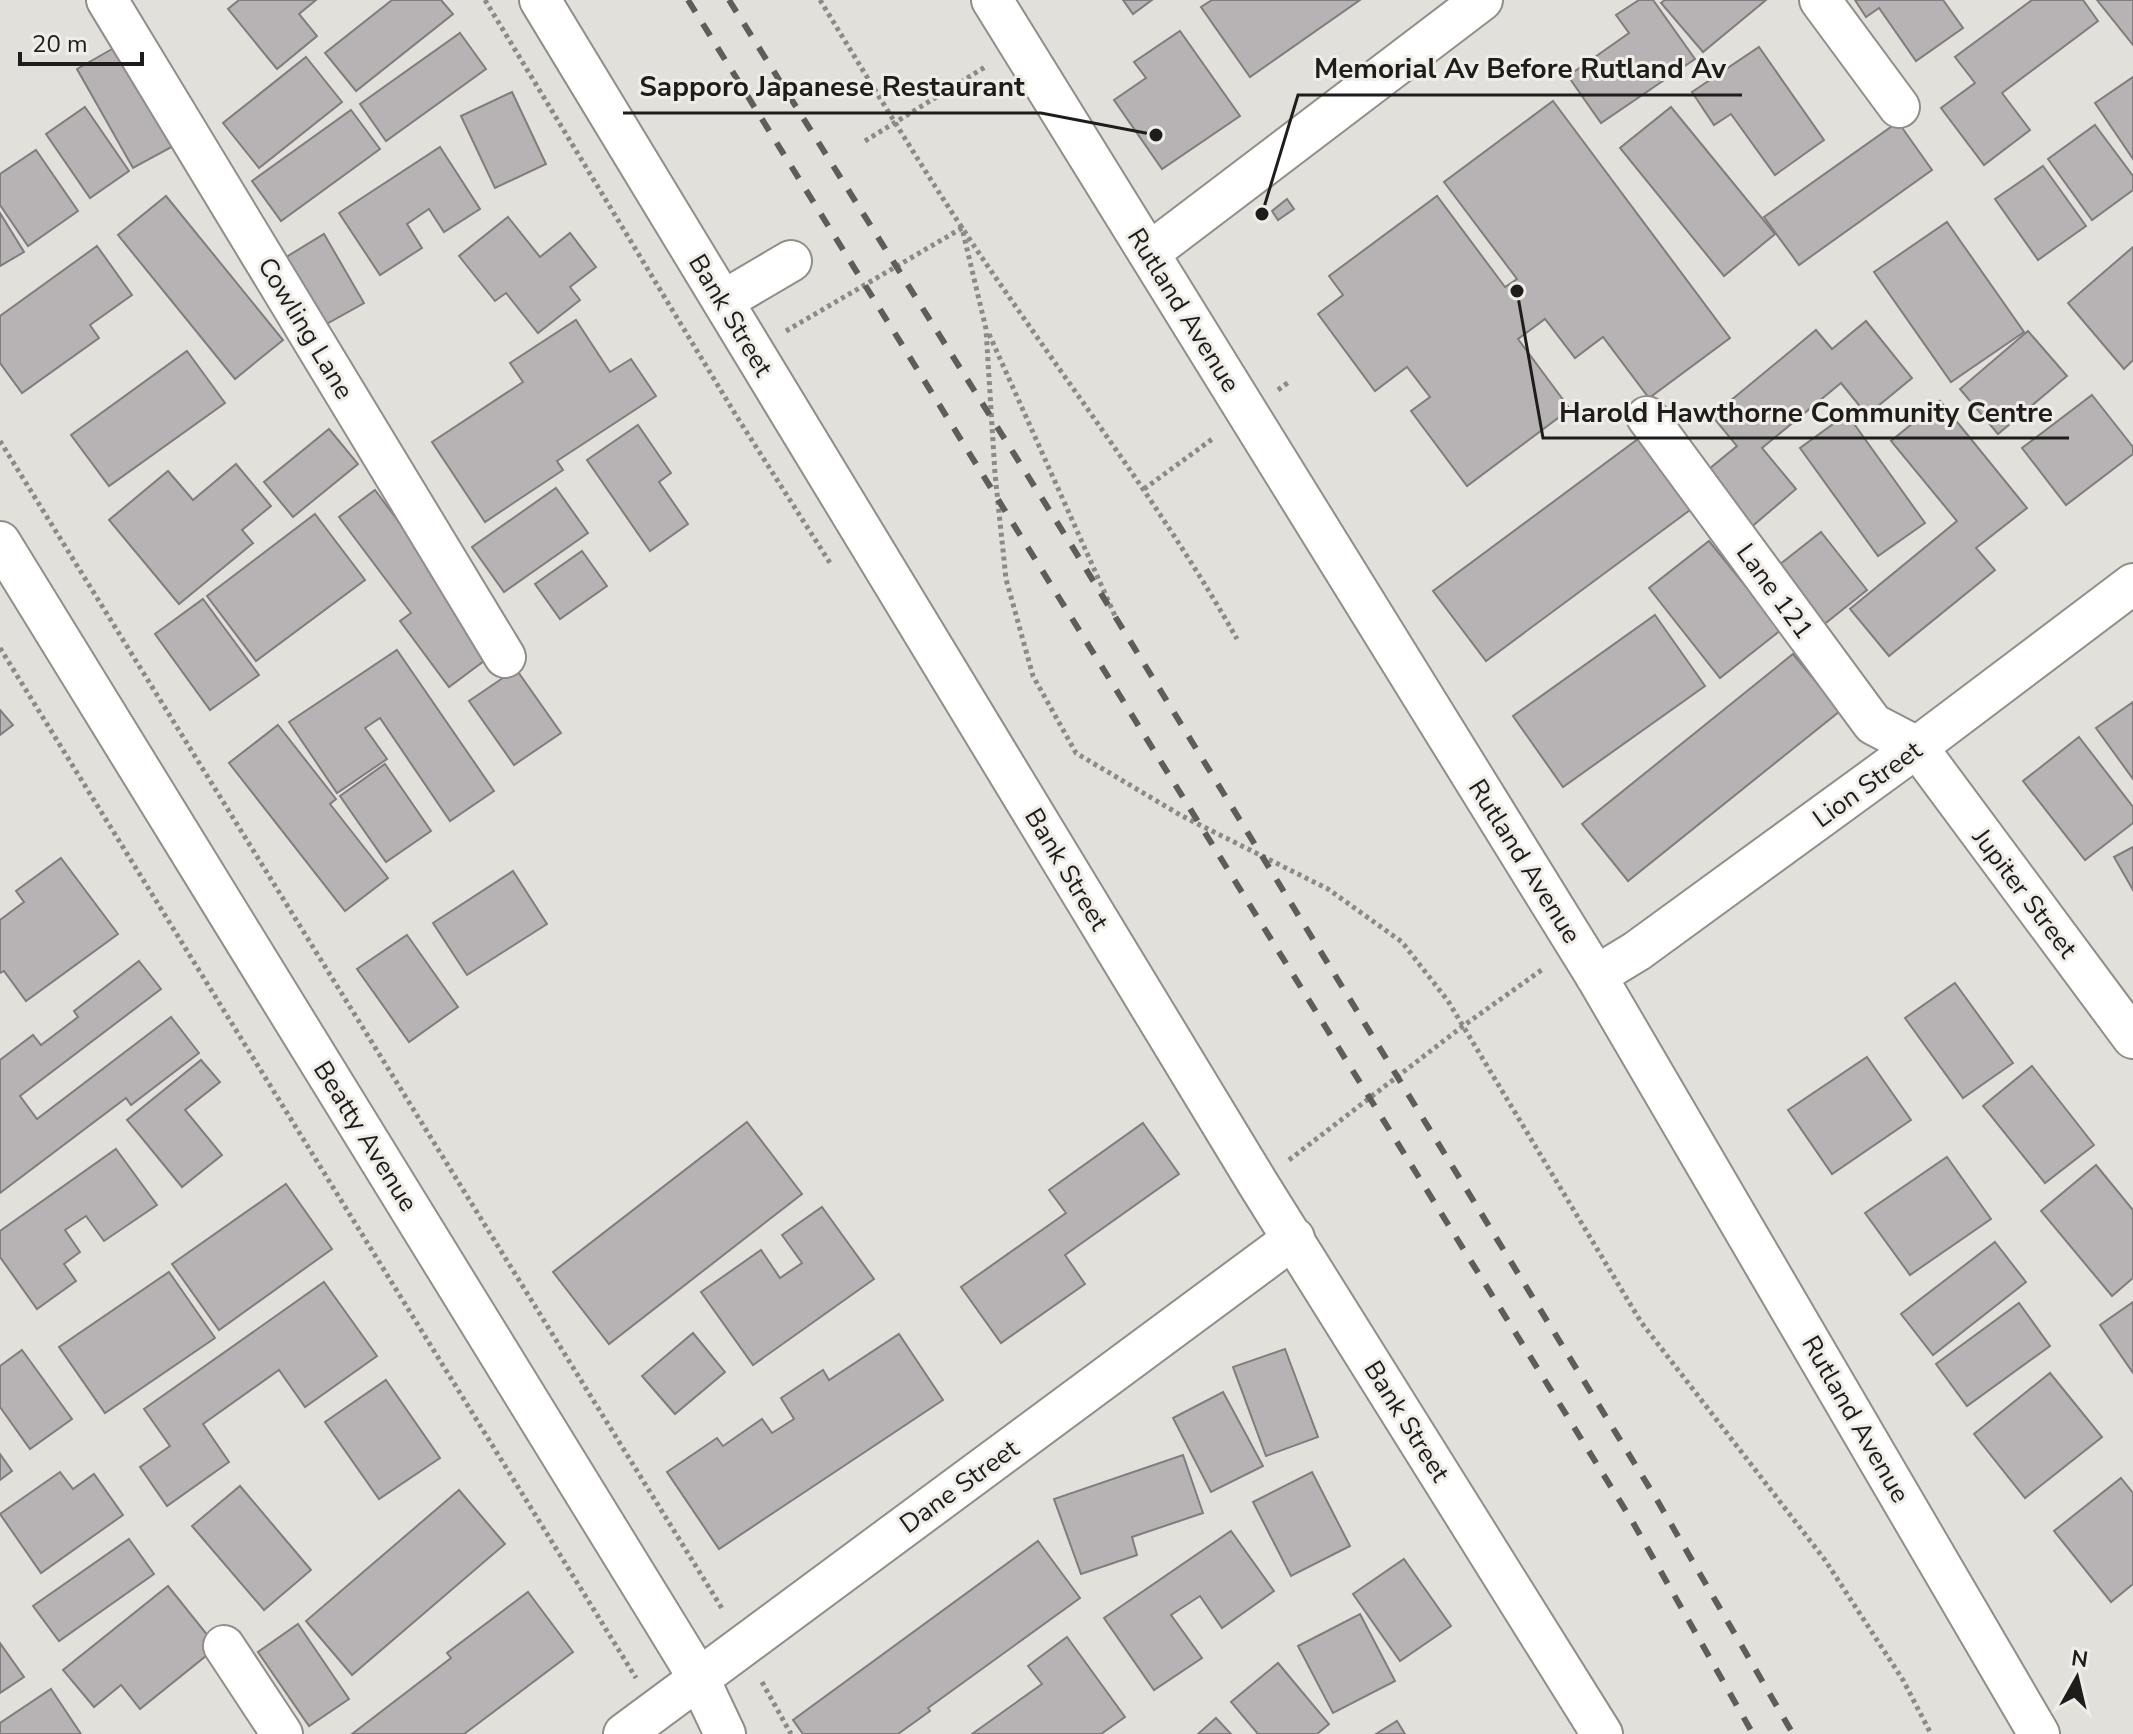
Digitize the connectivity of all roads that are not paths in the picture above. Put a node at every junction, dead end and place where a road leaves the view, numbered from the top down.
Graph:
1 (107, 0) edge
2 (540, 0) edge
3 (992, 0) edge
4 (1482, 0) edge
5 (1820, 0) edge
6 (1899, 107) dead end
7 (1149, 253) junction
8 (791, 261) dead end
9 (723, 301) junction
10 (1647, 417) dead end
11 (0, 542) edge
12 (2133, 584) edge
13 (505, 657) dead end
14 (1917, 747) junction
15 (1596, 976) junction
16 (2133, 1038) edge
17 (1294, 1238) junction
18 (224, 1646) dead end
19 (698, 1677) junction
20 (282, 1734) edge
21 (624, 1734) edge
22 (725, 1734) edge
23 (1602, 1734) edge
24 (2039, 1734) edge

1 - 13 street, Cowling Lane
2 - 9 street, Bank Street
3 - 7 street, Rutland Avenue
4 - 7 street
5 - 6 street
7 - 15 street, Rutland Avenue
8 - 9 street
9 - 17 street, Bank Street
10 - 14 street, Lane 121
11 - 19 street, Beatty Avenue
12 - 14 street, Lion Street
14 - 15 street, Lion Street
14 - 16 street, Jupiter Street
15 - 24 street, Rutland Avenue
17 - 19 street, Dane Street
17 - 23 street, Bank Street
18 - 20 street
19 - 21 street, Dane Street
19 - 22 street, Beatty Avenue

